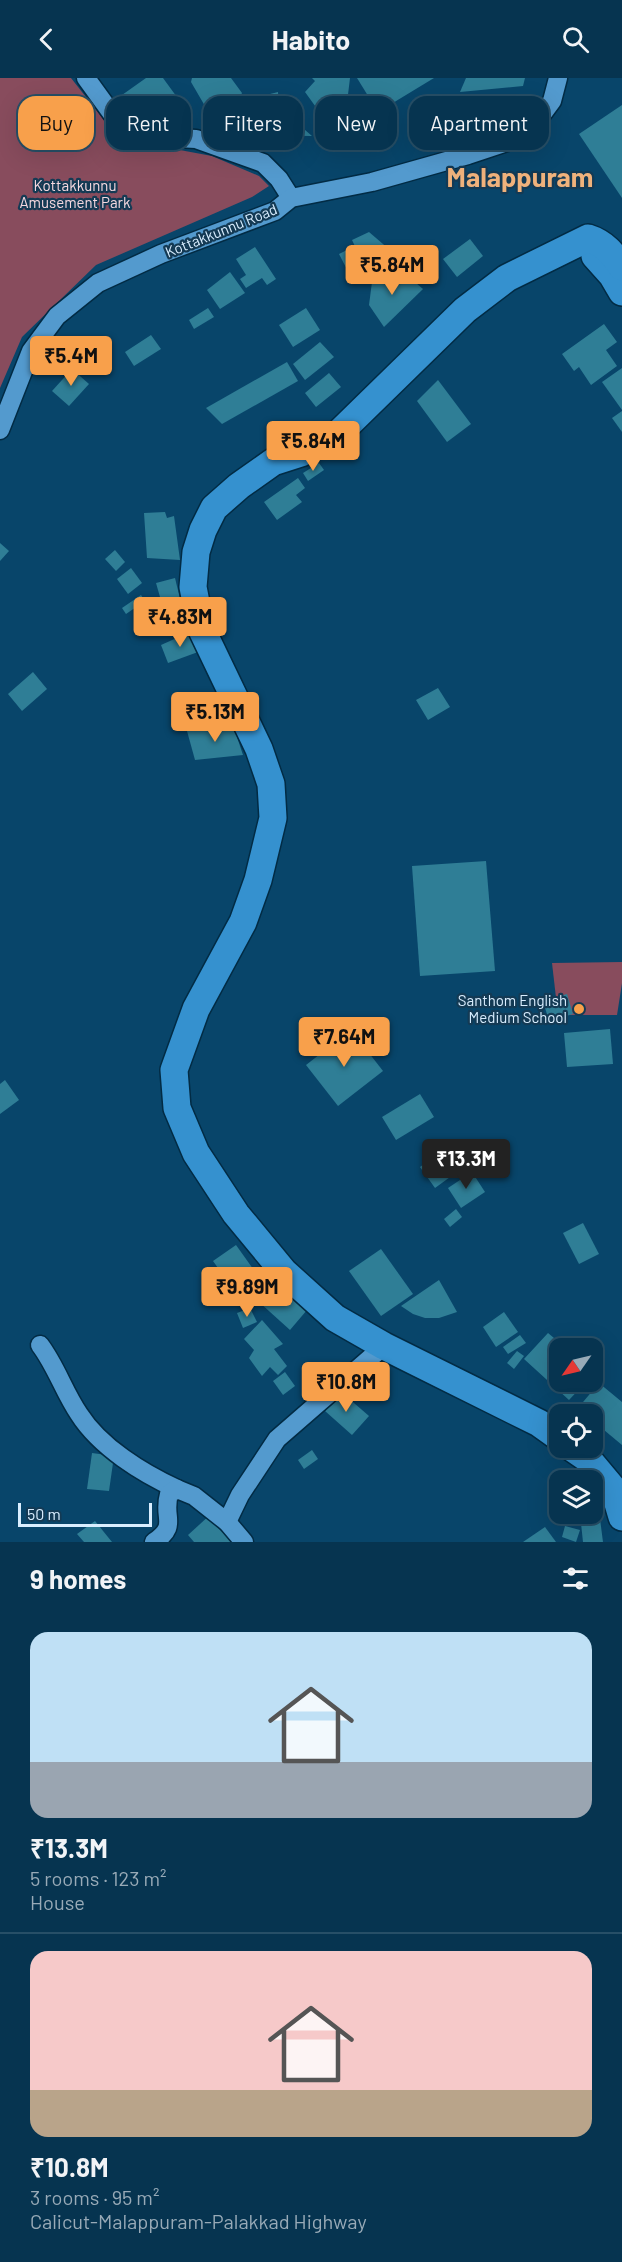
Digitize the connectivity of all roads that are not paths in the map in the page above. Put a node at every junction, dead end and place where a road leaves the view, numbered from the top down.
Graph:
1 (86, 78) edge
2 (558, 78) edge
3 (291, 198) junction
4 (563, 250) junction
5 (622, 267) edge
6 (622, 292) edge
7 (0, 430) edge
8 (40, 1345) dead end
9 (384, 1346) junction
10 (549, 1430) edge
11 (587, 1458) edge
12 (618, 1486) edge
13 (177, 1489) junction
14 (622, 1517) edge
15 (227, 1522) junction
16 (154, 1542) edge
17 (244, 1542) edge

1 - 3 street
2 - 3 street, Kottakkunnu Road
3 - 7 street, Kottakkunnu Road
4 - 5 highway
4 - 6 highway
4 - 9 highway
8 - 13 street
9 - 10 highway
9 - 15 street
11 - 12 highway
12 - 14 highway
13 - 15 street
13 - 16 street
15 - 17 street

